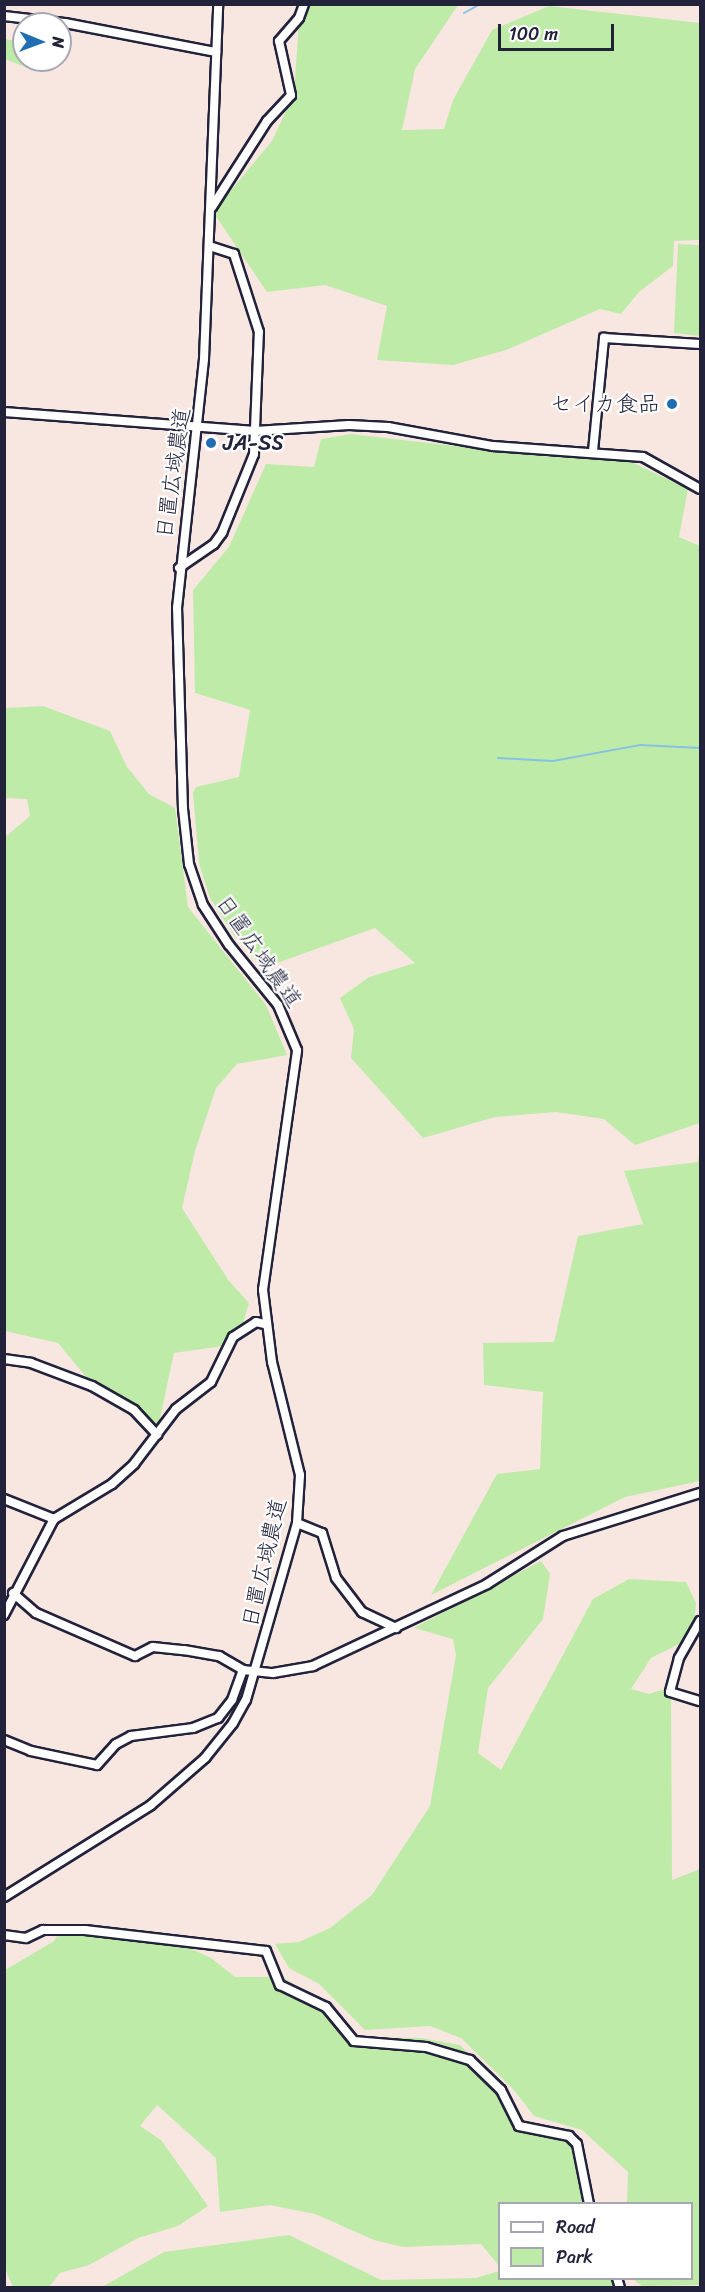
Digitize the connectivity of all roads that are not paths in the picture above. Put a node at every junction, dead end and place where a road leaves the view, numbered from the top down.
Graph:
1 (218, 4) edge
2 (304, 4) edge
3 (4, 16) edge
4 (216, 52) junction
5 (211, 208) junction
6 (210, 246) junction
7 (700, 344) edge
8 (4, 412) edge
9 (198, 426) junction
10 (255, 431) junction
11 (593, 452) junction
12 (700, 489) edge
13 (179, 568) junction
14 (265, 1324) junction
15 (4, 1359) edge
16 (157, 1435) junction
17 (700, 1493) edge
18 (4, 1498) edge
19 (54, 1520) junction
20 (297, 1523) junction
21 (13, 1593) junction
22 (4, 1615) edge
23 (700, 1621) edge
24 (396, 1628) junction
25 (255, 1669) junction
26 (243, 1670) junction
27 (700, 1701) edge
28 (4, 1740) edge
29 (4, 1897) edge
30 (4, 1935) edge
31 (589, 2202) edge

1 - 4 street, 日置広域農道
2 - 5 street
3 - 4 street
4 - 5 street, 日置広域農道
5 - 6 street, 日置広域農道
6 - 9 street, 日置広域農道
6 - 10 street
7 - 11 street
8 - 9 street
9 - 10 street
9 - 13 street, 日置広域農道
10 - 11 street
10 - 13 street
11 - 12 street
13 - 14 street, 日置広域農道
14 - 16 street
14 - 20 street, 日置広域農道
15 - 16 street
16 - 19 street
17 - 24 street
18 - 19 street
19 - 21 street
20 - 24 street
20 - 25 street, 日置広域農道
21 - 22 street
21 - 26 street
23 - 27 street
24 - 25 street
25 - 26 street
25 - 29 street, 日置広域農道
26 - 28 street
30 - 31 street

